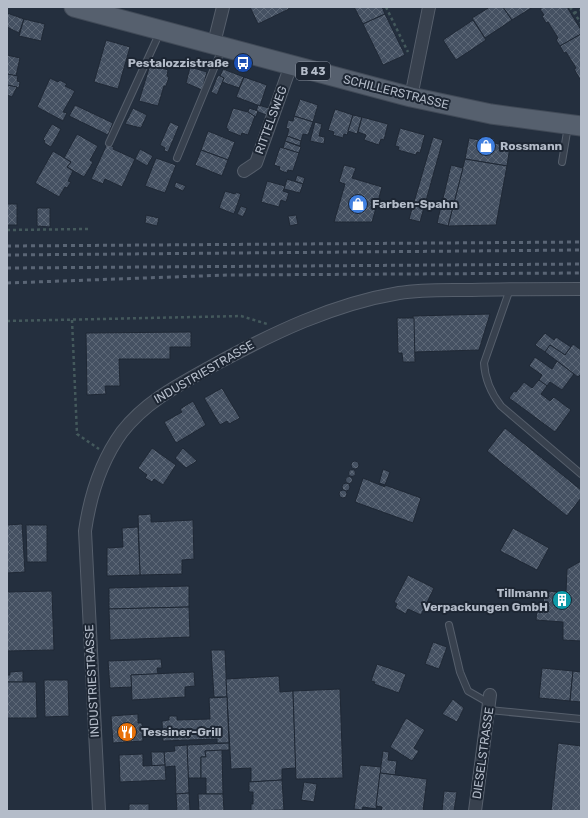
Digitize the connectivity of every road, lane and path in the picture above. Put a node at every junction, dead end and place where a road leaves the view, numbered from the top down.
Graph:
1 (74, 7) edge
2 (223, 7) edge
3 (386, 7) edge
4 (429, 7) edge
5 (570, 7) edge
6 (581, 10) edge
7 (574, 13) junction
8 (581, 23) edge
9 (161, 29) junction
10 (219, 44) junction
11 (291, 65) junction
12 (417, 70) junction
13 (411, 97) junction
14 (574, 126) edge
15 (109, 143) dead end
16 (177, 158) dead end
17 (562, 162) dead end
18 (244, 171) dead end
19 (89, 229) dead end
20 (7, 230) edge
21 (581, 288) edge
22 (510, 289) junction
23 (72, 320) junction
24 (7, 321) edge
25 (283, 329) junction
26 (108, 456) junction
27 (581, 474) edge
28 (449, 625) dead end
29 (489, 703) junction
30 (581, 719) edge
31 (99, 811) edge
32 (475, 811) edge

1 - 9 main road, SCHILLERSTRASSE / B 43
2 - 10 street
3 - 12 path
4 - 12 street
5 - 7 path
6 - 7 path
7 - 8 path
9 - 10 main road, SCHILLERSTRASSE / B 43
9 - 15 lane
10 - 11 main road, SCHILLERSTRASSE / B 43
10 - 16 lane
11 - 13 main road, SCHILLERSTRASSE / B 43
11 - 18 street, RITTELSWEG
12 - 13 street
13 - 14 main road, SCHILLERSTRASSE / B 43
14 - 17 lane
19 - 20 path
21 - 22 street, INDUSTRIESTRASSE
22 - 25 street, INDUSTRIESTRASSE
22 - 27 lane
23 - 24 path
23 - 25 path
23 - 26 path
25 - 26 street, INDUSTRIESTRASSE
26 - 31 street, INDUSTRIESTRASSE
28 - 29 lane
29 - 30 lane
29 - 32 street, DIESELSTRASSE

